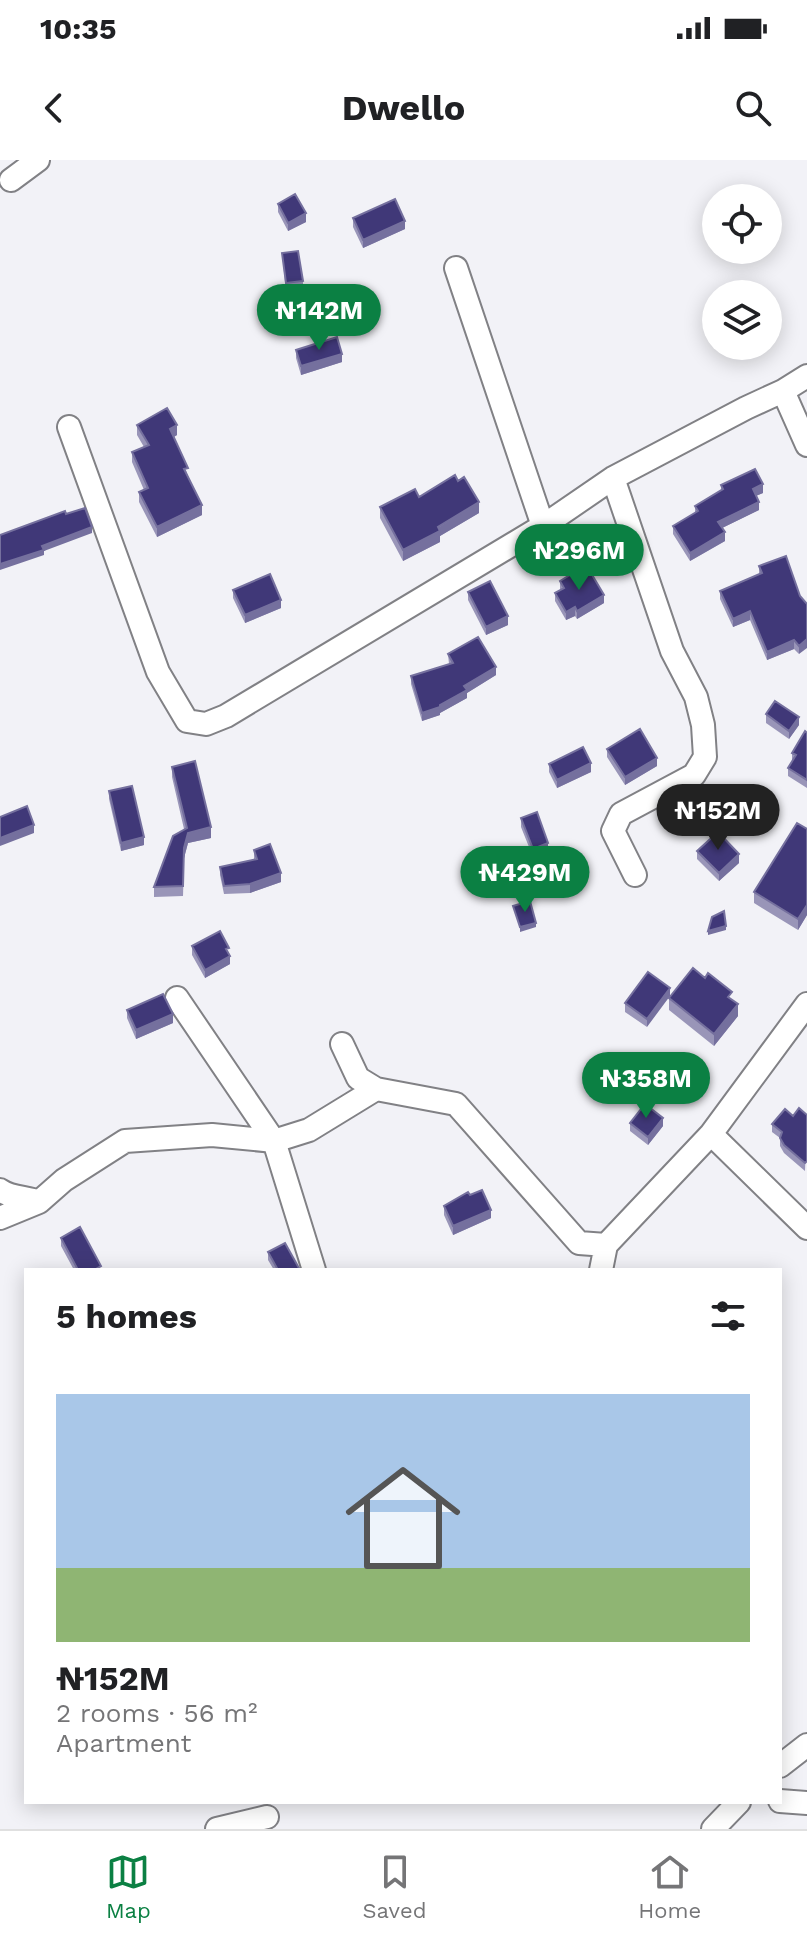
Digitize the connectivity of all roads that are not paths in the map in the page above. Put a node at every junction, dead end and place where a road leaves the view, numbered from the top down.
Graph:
1 (38, 160) edge
2 (11, 180) dead end
3 (456, 268) dead end
4 (807, 376) edge
5 (783, 391) junction
6 (69, 427) dead end
7 (807, 445) edge
8 (613, 478) junction
9 (543, 526) junction
10 (635, 875) dead end
11 (177, 998) dead end
12 (807, 1004) edge
13 (342, 1044) dead end
14 (376, 1089) junction
15 (711, 1134) junction
16 (274, 1141) junction
17 (0, 1190) edge
18 (39, 1202) junction
19 (0, 1218) edge
20 (807, 1228) edge
21 (606, 1245) junction
22 (313, 1268) edge
23 (601, 1268) edge
24 (807, 1745) edge
25 (782, 1764) edge
26 (782, 1801) edge
27 (807, 1803) edge
28 (737, 1804) edge
29 (267, 1816) edge
30 (217, 1829) edge
31 (713, 1829) edge

1 - 2 street
3 - 9 street
4 - 5 street
5 - 7 street
5 - 8 street
6 - 9 street
8 - 9 street
8 - 10 street
11 - 16 street
12 - 15 street
13 - 14 street
14 - 16 street
14 - 21 street
15 - 20 street
15 - 21 street
16 - 18 street
16 - 22 street
17 - 18 street
18 - 19 street
21 - 23 street
24 - 25 street
26 - 27 street
28 - 31 street
29 - 30 street

